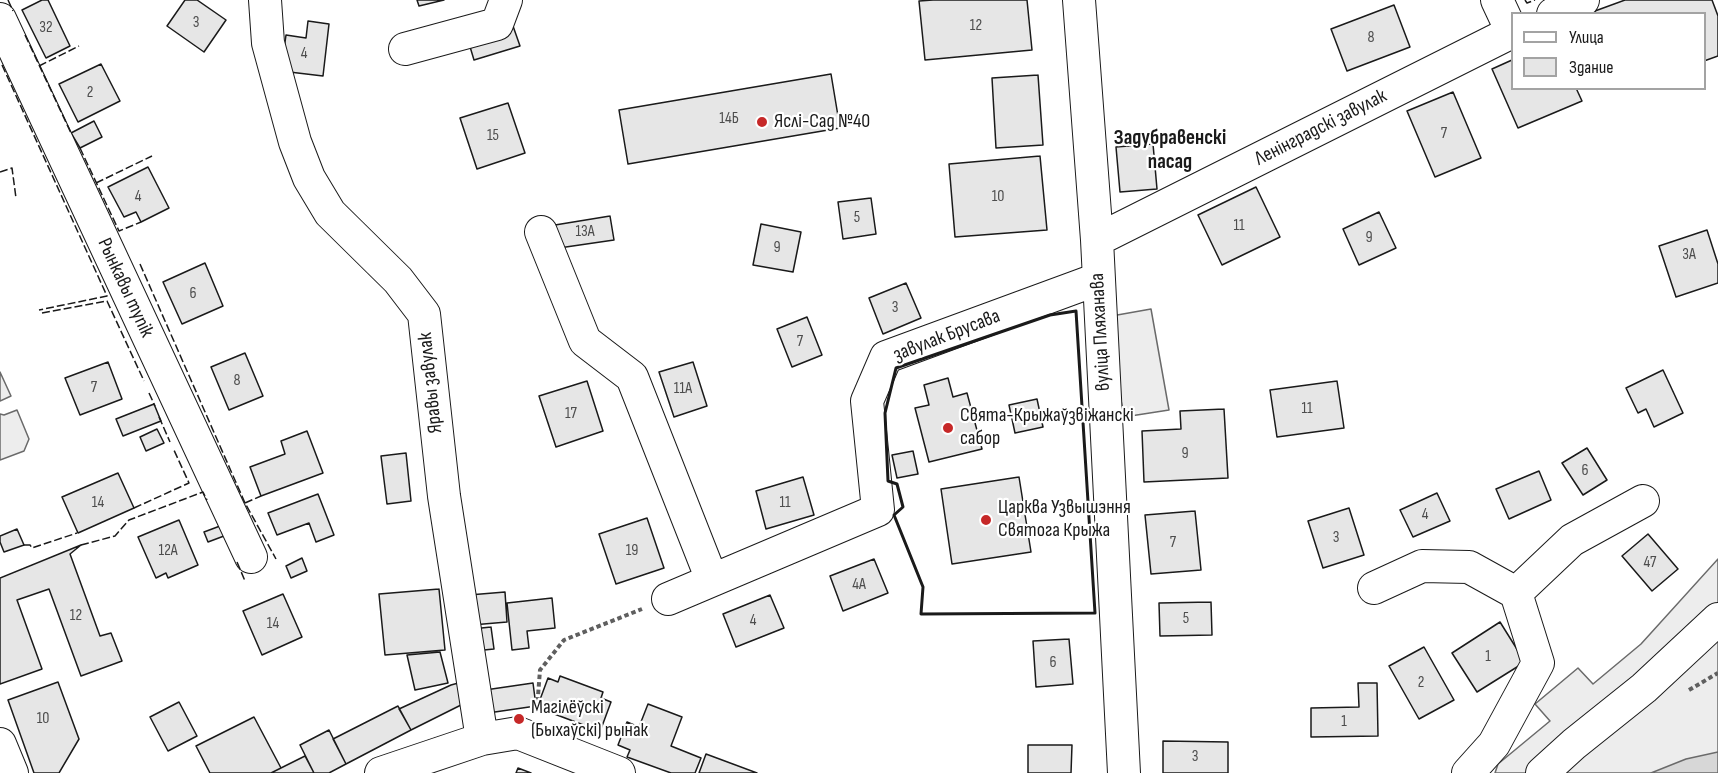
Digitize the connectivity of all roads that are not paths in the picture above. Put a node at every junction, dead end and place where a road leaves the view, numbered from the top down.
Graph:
1 (265, 0) edge
2 (506, 0) edge
3 (1079, 0) edge
4 (1497, 0) edge
5 (1583, 0) edge
6 (1557, 12) edge
7 (0, 19) edge
8 (1511, 30) edge
9 (1511, 32) edge
10 (405, 49) dead end
11 (541, 232) dead end
12 (1096, 240) junction
13 (1098, 279) junction
14 (1643, 501) dead end
15 (251, 557) dead end
16 (712, 580) junction
17 (1374, 588) dead end
18 (1516, 593) junction
19 (668, 599) road end
20 (1718, 619) edge
21 (482, 739) junction
22 (0, 744) edge
23 (12, 773) edge
24 (381, 773) edge
25 (619, 773) edge
26 (1124, 773) edge
27 (1468, 773) edge
28 (1542, 773) edge

1 - 21 street, Яравы завулак
2 - 10 street
3 - 12 street, вуліца Пляханава
4 - 8 street
5 - 6 street
7 - 15 street, Рынкавы тупік
9 - 12 street, Ленінградскі завулак
11 - 16 street
12 - 13 street, вуліца Пляханава
13 - 16 street, завулак Брусава
13 - 26 street, вуліца Пляханава
14 - 18 street
16 - 19 street, завулак Брусава
17 - 18 street
18 - 27 street
20 - 28 street
21 - 24 street
21 - 25 street
22 - 23 street

